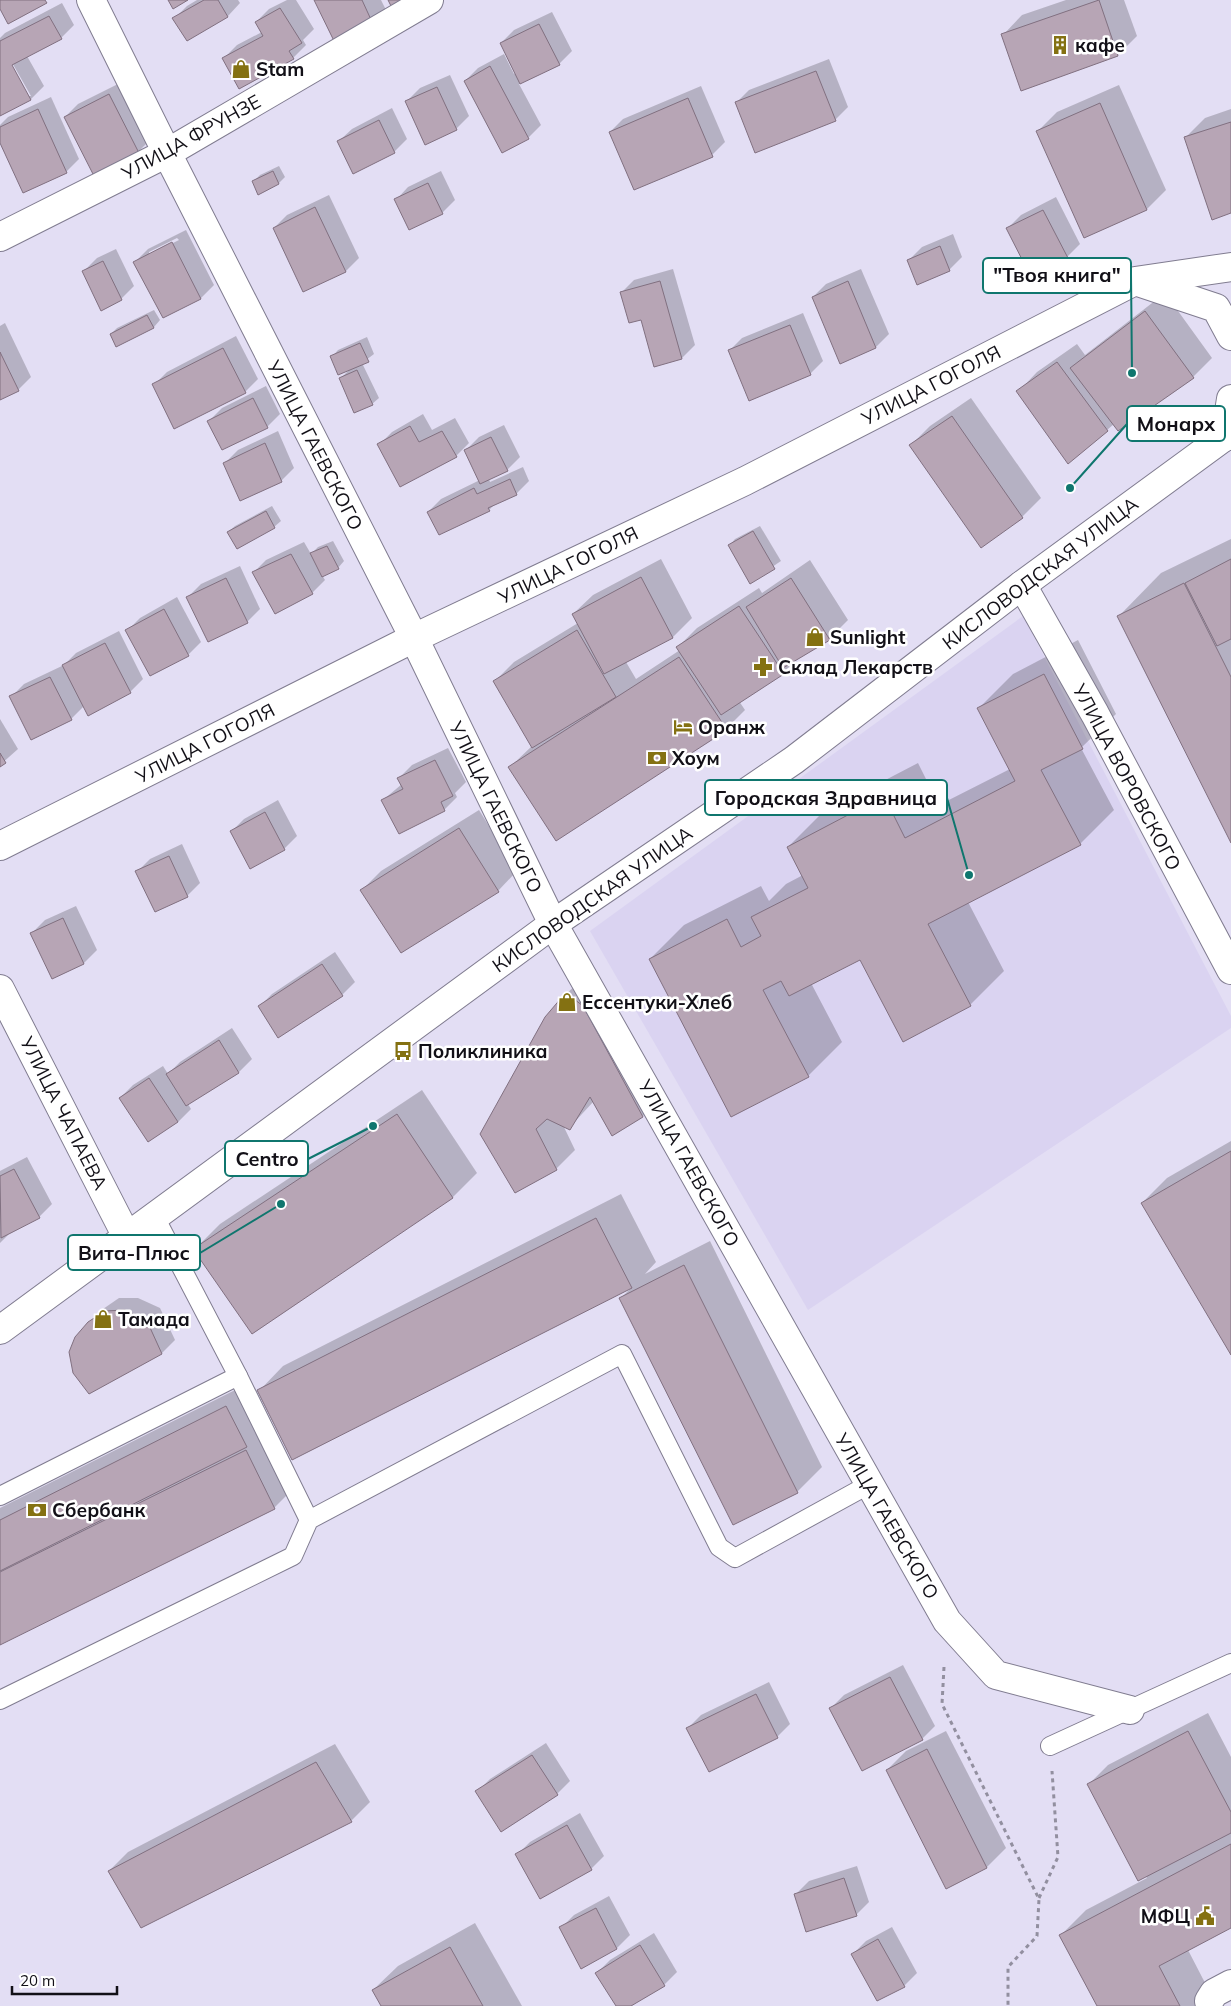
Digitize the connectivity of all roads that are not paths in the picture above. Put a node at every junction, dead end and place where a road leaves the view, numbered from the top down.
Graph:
1 (91, 0) edge
2 (429, 0) edge
3 (167, 153) junction
4 (0, 237) edge
5 (1231, 267) edge
6 (1135, 281) junction
7 (1231, 336) edge
8 (1231, 399) edge
9 (1228, 434) edge
10 (1022, 585) junction
11 (414, 638) junction
12 (0, 846) edge
13 (553, 924) junction
14 (1231, 970) edge
15 (0, 989) edge
16 (155, 1217) junction
17 (127, 1237) junction
18 (0, 1330) edge
19 (238, 1376) junction
20 (868, 1484) junction
21 (0, 1496) edge
22 (308, 1520) junction
23 (1231, 1663) edge
24 (0, 1700) edge
25 (1130, 1710) junction
26 (1050, 1746) road end
27 (1231, 1984) edge
28 (1209, 2001) dead end

1 - 3 street, УЛИЦА ГАЕВСКОГО
2 - 3 street, УЛИЦА ФРУНЗЕ
3 - 4 street, УЛИЦА ФРУНЗЕ
3 - 11 street, УЛИЦА ГАЕВСКОГО
5 - 6 street, УЛИЦА ГОГОЛЯ
6 - 7 street
6 - 11 street, УЛИЦА ГОГОЛЯ
8 - 9 street
9 - 10 street, КИСЛОВОДСКАЯ УЛИЦА
10 - 13 street, КИСЛОВОДСКАЯ УЛИЦА
10 - 14 street, УЛИЦА ВОРОВСКОГО
11 - 12 street, УЛИЦА ГОГОЛЯ
11 - 13 street, УЛИЦА ГАЕВСКОГО
13 - 16 street, КИСЛОВОДСКАЯ УЛИЦА
13 - 20 street, УЛИЦА ГАЕВСКОГО
15 - 17 street, УЛИЦА ЧАПАЕВА
16 - 17 street, КИСЛОВОДСКАЯ УЛИЦА
16 - 19 lane
17 - 18 street, КИСЛОВОДСКАЯ УЛИЦА
19 - 21 lane
19 - 22 lane
20 - 22 lane
20 - 25 street, УЛИЦА ГАЕВСКОГО
22 - 24 lane
23 - 25 lane
25 - 26 lane
27 - 28 street

